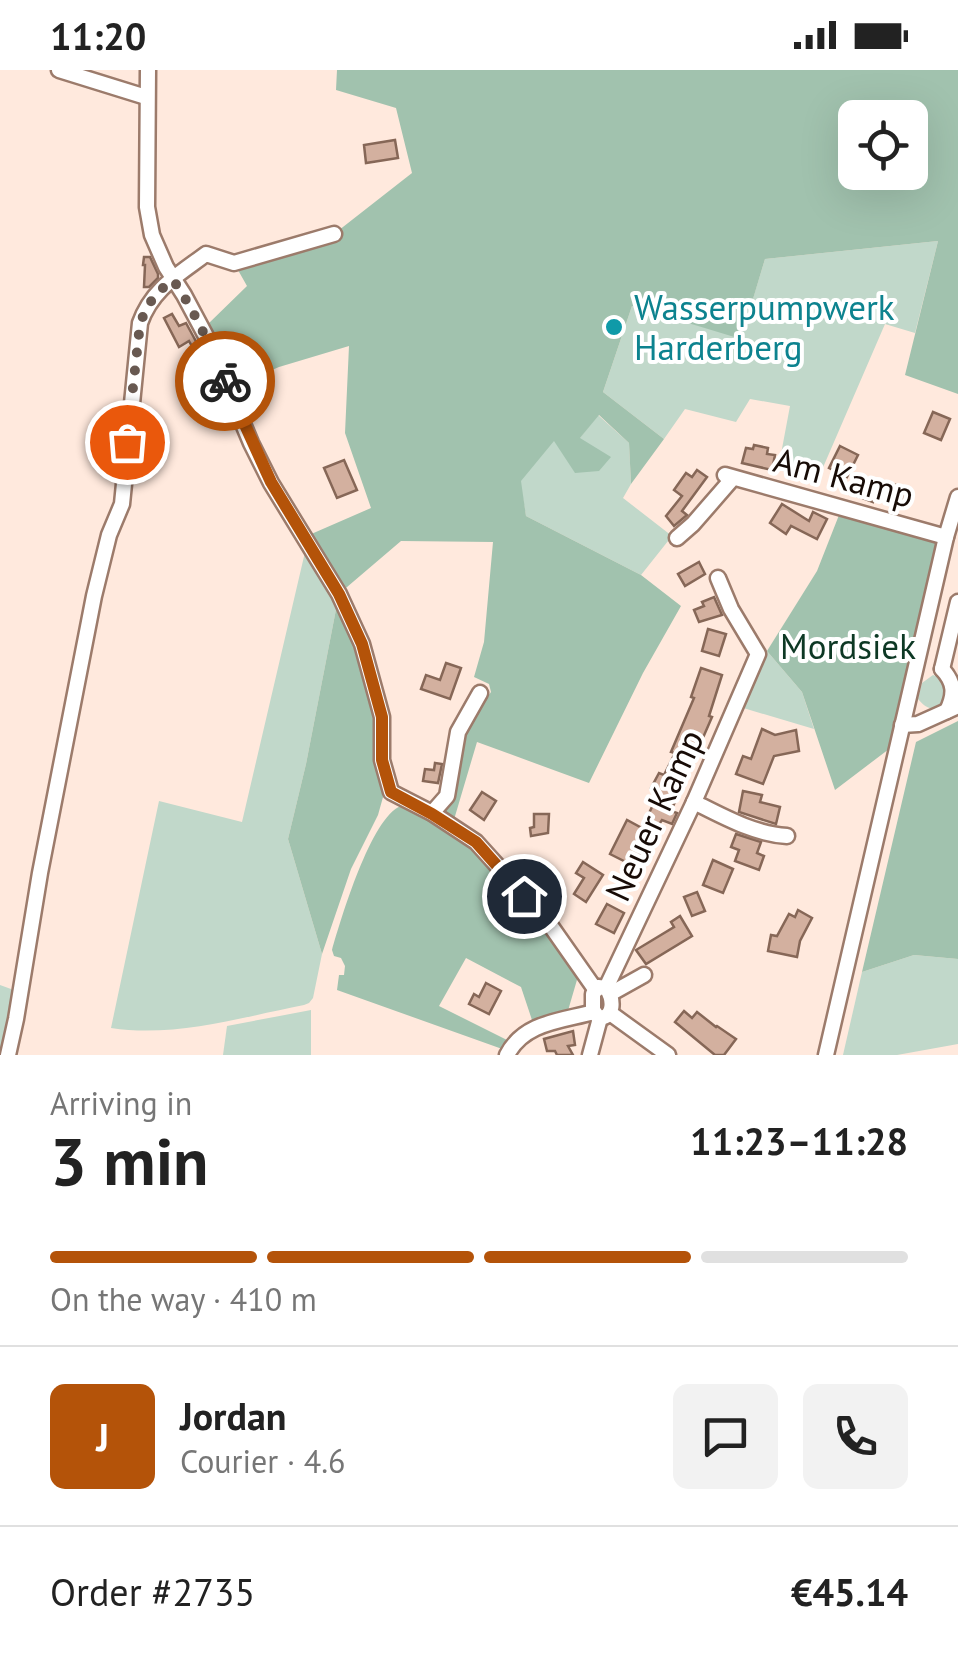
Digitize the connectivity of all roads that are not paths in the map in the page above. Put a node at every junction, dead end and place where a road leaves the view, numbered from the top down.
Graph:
1 (59, 70) edge
2 (148, 70) edge
3 (146, 97) junction
4 (334, 234) dead end
5 (173, 280) junction
6 (958, 497) edge
7 (946, 536) junction
8 (676, 538) dead end
9 (718, 578) dead end
10 (958, 602) edge
11 (949, 660) edge
12 (916, 663) junction
13 (958, 676) edge
14 (480, 693) dead end
15 (952, 708) edge
16 (902, 725) junction
17 (694, 802) junction
18 (432, 814) junction
19 (786, 836) dead end
20 (644, 975) dead end
21 (604, 990) junction
22 (601, 1014) junction
23 (8, 1055) edge
24 (507, 1055) edge
25 (590, 1055) edge
26 (668, 1055) edge
27 (826, 1055) edge

1 - 3 street
2 - 3 street
3 - 5 street
4 - 5 street
5 - 18 street
5 - 23 street
6 - 7 street
7 - 8 street, Am Kamp
7 - 12 street
9 - 17 street, Neuer Kamp
10 - 11 street
11 - 12 street
11 - 13 street
11 - 15 street
12 - 16 street
14 - 18 street
15 - 16 street
16 - 27 street
17 - 19 street
17 - 21 street, Neuer Kamp
18 - 21 street
20 - 21 street
21 - 22 street
22 - 24 street
22 - 25 street
22 - 26 street

